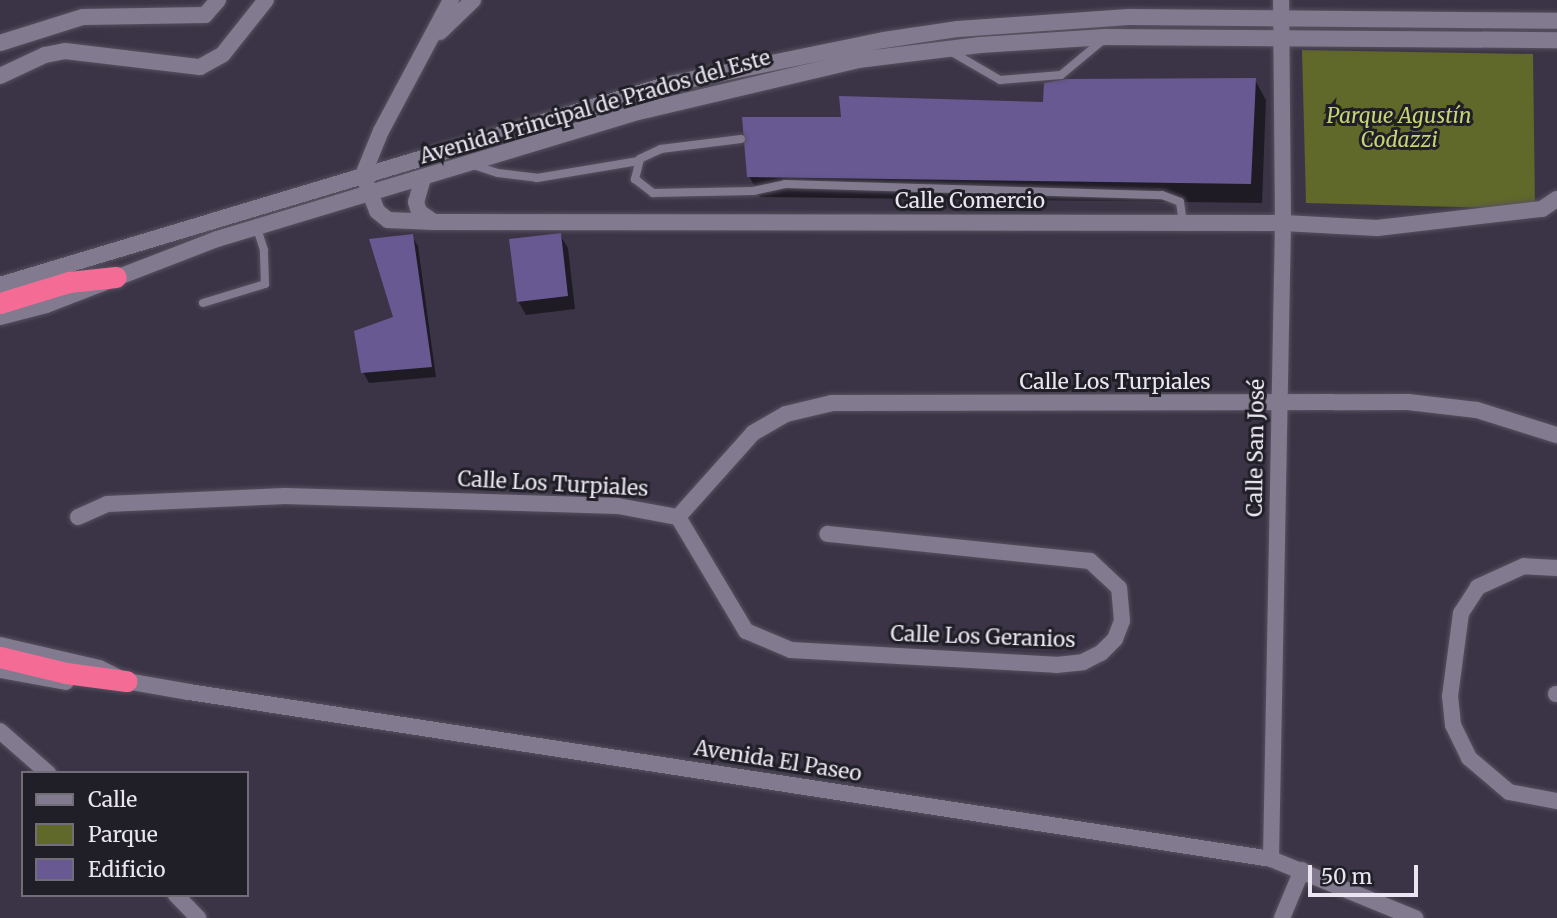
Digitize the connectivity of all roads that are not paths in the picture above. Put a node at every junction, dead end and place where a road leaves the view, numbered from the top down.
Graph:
1 (218, 0) edge
2 (266, 0) edge
3 (451, 0) edge
4 (473, 0) edge
5 (1281, 0) edge
6 (1282, 19) junction
7 (1557, 21) edge
8 (1106, 37) junction
9 (1283, 37) junction
10 (1557, 40) edge
11 (431, 41) junction
12 (0, 43) edge
13 (948, 49) junction
14 (0, 76) edge
15 (741, 139) dead end
16 (639, 161) junction
17 (469, 163) junction
18 (363, 175) junction
19 (423, 178) junction
20 (369, 193) junction
21 (1557, 199) edge
22 (433, 222) junction
23 (1183, 223) junction
24 (1283, 223) junction
25 (257, 229) junction
26 (116, 278) junction
27 (0, 285) edge
28 (0, 303) edge
29 (203, 303) dead end
30 (0, 317) edge
31 (1278, 401) junction
32 (1557, 435) edge
33 (78, 517) dead end
34 (678, 517) junction
35 (827, 534) dead end
36 (1557, 568) edge
37 (0, 645) edge
38 (0, 657) edge
39 (0, 670) edge
40 (126, 681) junction
41 (0, 731) edge
42 (46, 771) edge
43 (1557, 801) edge
44 (1271, 859) junction
45 (1302, 870) junction
46 (178, 897) edge
47 (198, 918) edge
48 (1282, 918) edge
49 (1415, 918) edge

1 - 12 street
2 - 14 street
3 - 11 street
4 - 11 street
5 - 6 street, Calle San José
6 - 7 street, Avenida Principal de Prados del Este
6 - 9 street, Calle San José
6 - 18 street, Avenida Principal de Prados del Este
8 - 9 street, Avenida Principal de Prados del Este
8 - 13 street, Avenida Principal de Prados del Este
8 - 13 lane
9 - 10 street, Avenida Principal de Prados del Este
9 - 24 street, Calle San José
11 - 18 street
13 - 17 street, Avenida Principal de Prados del Este
15 - 16 lane
16 - 17 lane
16 - 23 lane
17 - 19 street, Avenida Principal de Prados del Este
18 - 20 street
18 - 27 street, Avenida Principal de Prados del Este
19 - 20 street, Avenida Principal de Prados del Este
19 - 22 street
20 - 22 street, Calle Comercio
20 - 25 street, Avenida Principal de Prados del Este
21 - 24 street, Calle Comercio
22 - 23 street, Calle Comercio
23 - 24 street, Calle Comercio
24 - 31 street, Calle San José
25 - 26 street, Avenida Principal de Prados del Este
25 - 29 lane
26 - 28 highway
26 - 30 street, Avenida Principal de Prados del Este
31 - 32 street, Calle Los Turpiales
31 - 34 street, Calle Los Turpiales
31 - 44 street, Calle San José
33 - 34 street, Calle Los Turpiales
34 - 35 street, Calle Los Geranios
36 - 43 street
37 - 40 street, Avenida El Paseo
38 - 40 highway
39 - 40 street, Avenida El Paseo
40 - 44 street, Avenida El Paseo
41 - 42 street
44 - 45 street, Avenida El Paseo
45 - 48 street
45 - 49 street, Avenida El Paseo
46 - 47 street

